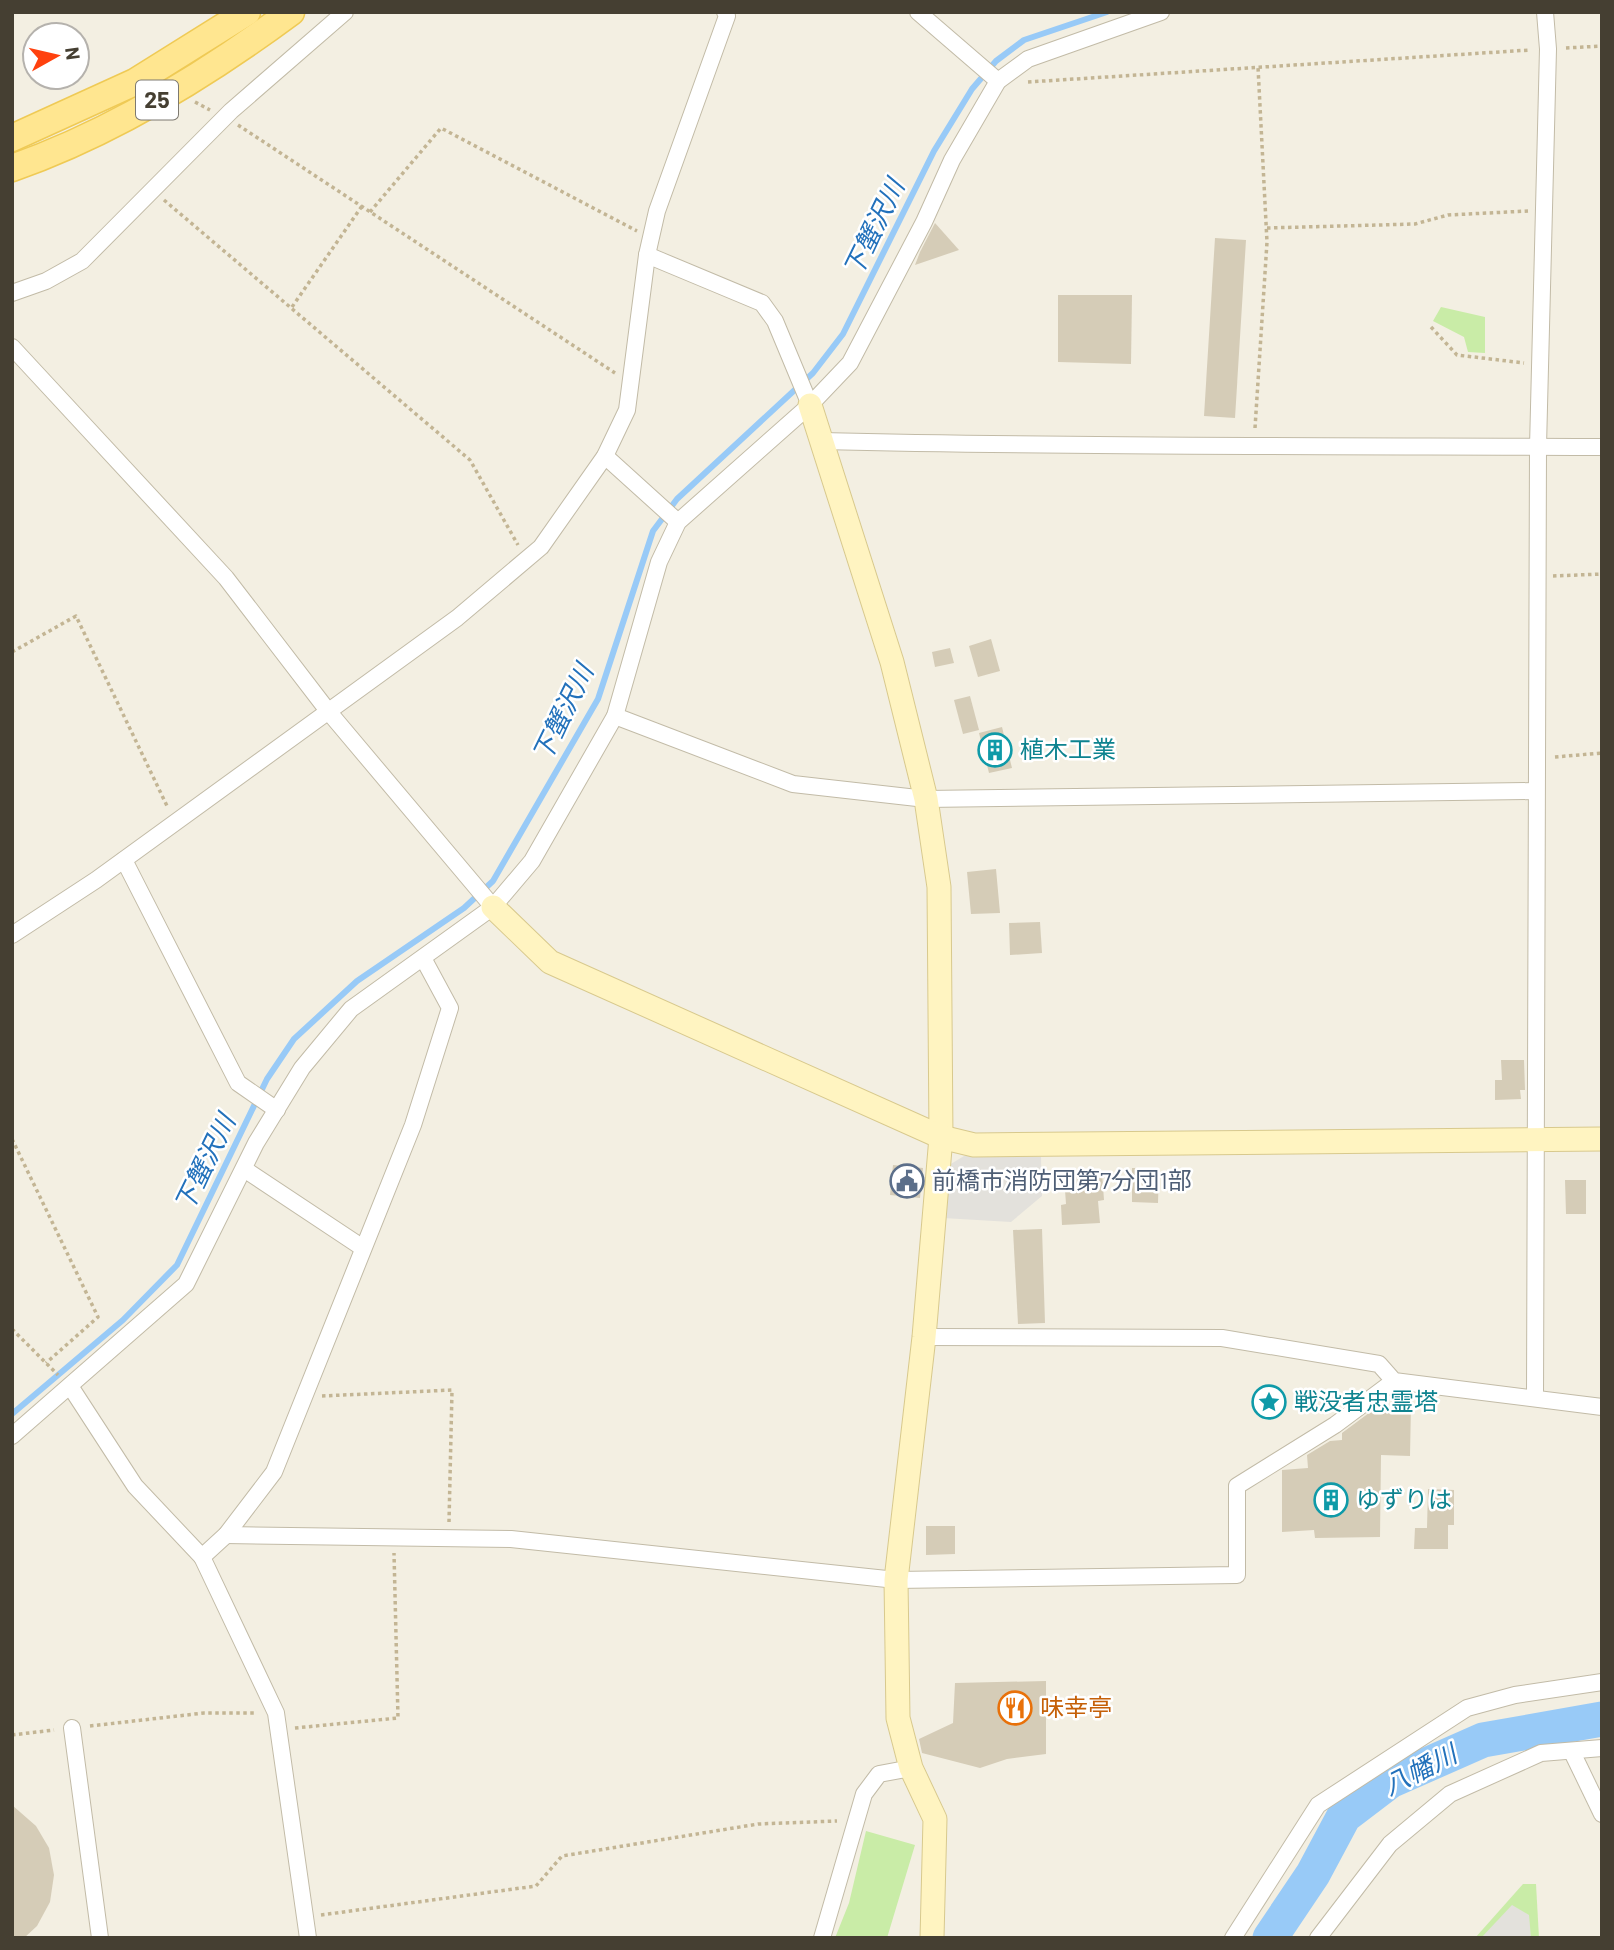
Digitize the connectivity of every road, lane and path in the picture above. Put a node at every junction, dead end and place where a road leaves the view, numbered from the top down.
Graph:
1 (247, 12) edge
2 (291, 12) edge
3 (345, 12) edge
4 (725, 12) edge
5 (918, 12) edge
6 (1161, 12) edge
7 (1545, 12) edge
8 (1602, 46) edge
9 (1548, 49) junction
10 (1258, 67) junction
11 (998, 80) junction
12 (195, 102) dead end
13 (225, 117) junction
14 (12, 138) edge
15 (12, 168) edge
16 (151, 189) junction
17 (362, 206) junction
18 (1544, 210) junction
19 (370, 212) junction
20 (1266, 228) junction
21 (651, 238) junction
22 (647, 255) junction
23 (12, 293) edge
24 (292, 307) junction
25 (1431, 327) dead end
26 (12, 347) edge
27 (1540, 365) junction
28 (631, 384) junction
29 (810, 405) junction
30 (821, 441) junction
31 (1254, 444) junction
32 (1538, 447) junction
33 (1602, 447) edge
34 (605, 456) junction
35 (678, 522) junction
36 (526, 559) junction
37 (1602, 573) edge
38 (1537, 578) junction
39 (12, 652) edge
40 (328, 712) junction
41 (615, 716) junction
42 (1602, 753) edge
43 (1536, 759) junction
44 (1535, 791) junction
45 (926, 799) junction
46 (175, 822) junction
47 (124, 860) junction
48 (493, 907) junction
49 (12, 935) edge
50 (423, 958) junction
51 (277, 1110) junction
52 (941, 1137) junction
53 (1536, 1138) junction
54 (12, 1139) edge
55 (1602, 1139) edge
56 (244, 1169) junction
57 (363, 1248) junction
58 (12, 1329) edge
59 (923, 1337) junction
60 (47, 1363) junction
61 (1394, 1381) junction
62 (70, 1386) junction
63 (304, 1397) junction
64 (1535, 1397) junction
65 (1602, 1407) edge
66 (12, 1436) edge
67 (226, 1535) junction
68 (393, 1537) junction
69 (448, 1538) junction
70 (202, 1557) junction
71 (896, 1580) junction
72 (1602, 1682) edge
73 (276, 1713) junction
74 (72, 1728) junction
75 (279, 1730) junction
76 (12, 1735) edge
77 (1602, 1748) edge
78 (1572, 1752) junction
79 (911, 1768) junction
80 (1602, 1814) edge
81 (856, 1821) junction
82 (305, 1917) junction
83 (100, 1938) edge
84 (308, 1938) edge
85 (822, 1938) edge
86 (932, 1938) edge
87 (1233, 1938) edge
88 (1318, 1938) edge

1 - 14 main road, 25
2 - 15 main road, 25
3 - 13 street
4 - 21 street
5 - 11 street
6 - 11 street
7 - 9 street
8 - 9 path
9 - 10 path
9 - 18 street
10 - 11 path
10 - 20 path
11 - 29 street
12 - 13 path
13 - 16 street
13 - 17 path
16 - 23 street
16 - 24 path
17 - 19 path
17 - 24 path
18 - 20 path
18 - 27 street
19 - 21 path
19 - 28 path
20 - 31 path
21 - 22 street
22 - 28 street
22 - 29 street
24 - 36 path
25 - 27 path
26 - 40 street
27 - 32 street
28 - 34 street
29 - 30 street
29 - 35 street
30 - 31 street
30 - 45 street
31 - 32 street
32 - 33 street
32 - 38 street
34 - 35 street
34 - 36 street
35 - 41 street
36 - 40 street
37 - 38 path
38 - 43 street
39 - 46 path
40 - 46 street
40 - 48 street
41 - 45 street
41 - 48 street
42 - 43 path
43 - 44 street
44 - 45 street
44 - 53 street
45 - 52 street
46 - 47 street
47 - 49 street
47 - 51 street
48 - 50 street
48 - 52 street
50 - 51 street
50 - 57 street
51 - 56 street
52 - 53 street
52 - 59 street
53 - 55 street
53 - 64 street
54 - 60 path
56 - 57 street
56 - 62 street
57 - 63 street
58 - 60 path
59 - 61 street
59 - 71 street
60 - 62 path
61 - 64 street
61 - 71 street
62 - 66 street
62 - 70 street
63 - 67 street
63 - 69 path
64 - 65 street
67 - 68 street
67 - 70 street
68 - 69 street
68 - 75 path
69 - 71 street
70 - 73 street
71 - 79 street
72 - 87 street
73 - 74 path
73 - 75 street
74 - 76 path
74 - 83 street
75 - 82 street
77 - 78 street
78 - 80 street
78 - 88 street
79 - 81 street
79 - 86 street
81 - 82 path
81 - 85 street
82 - 84 street

